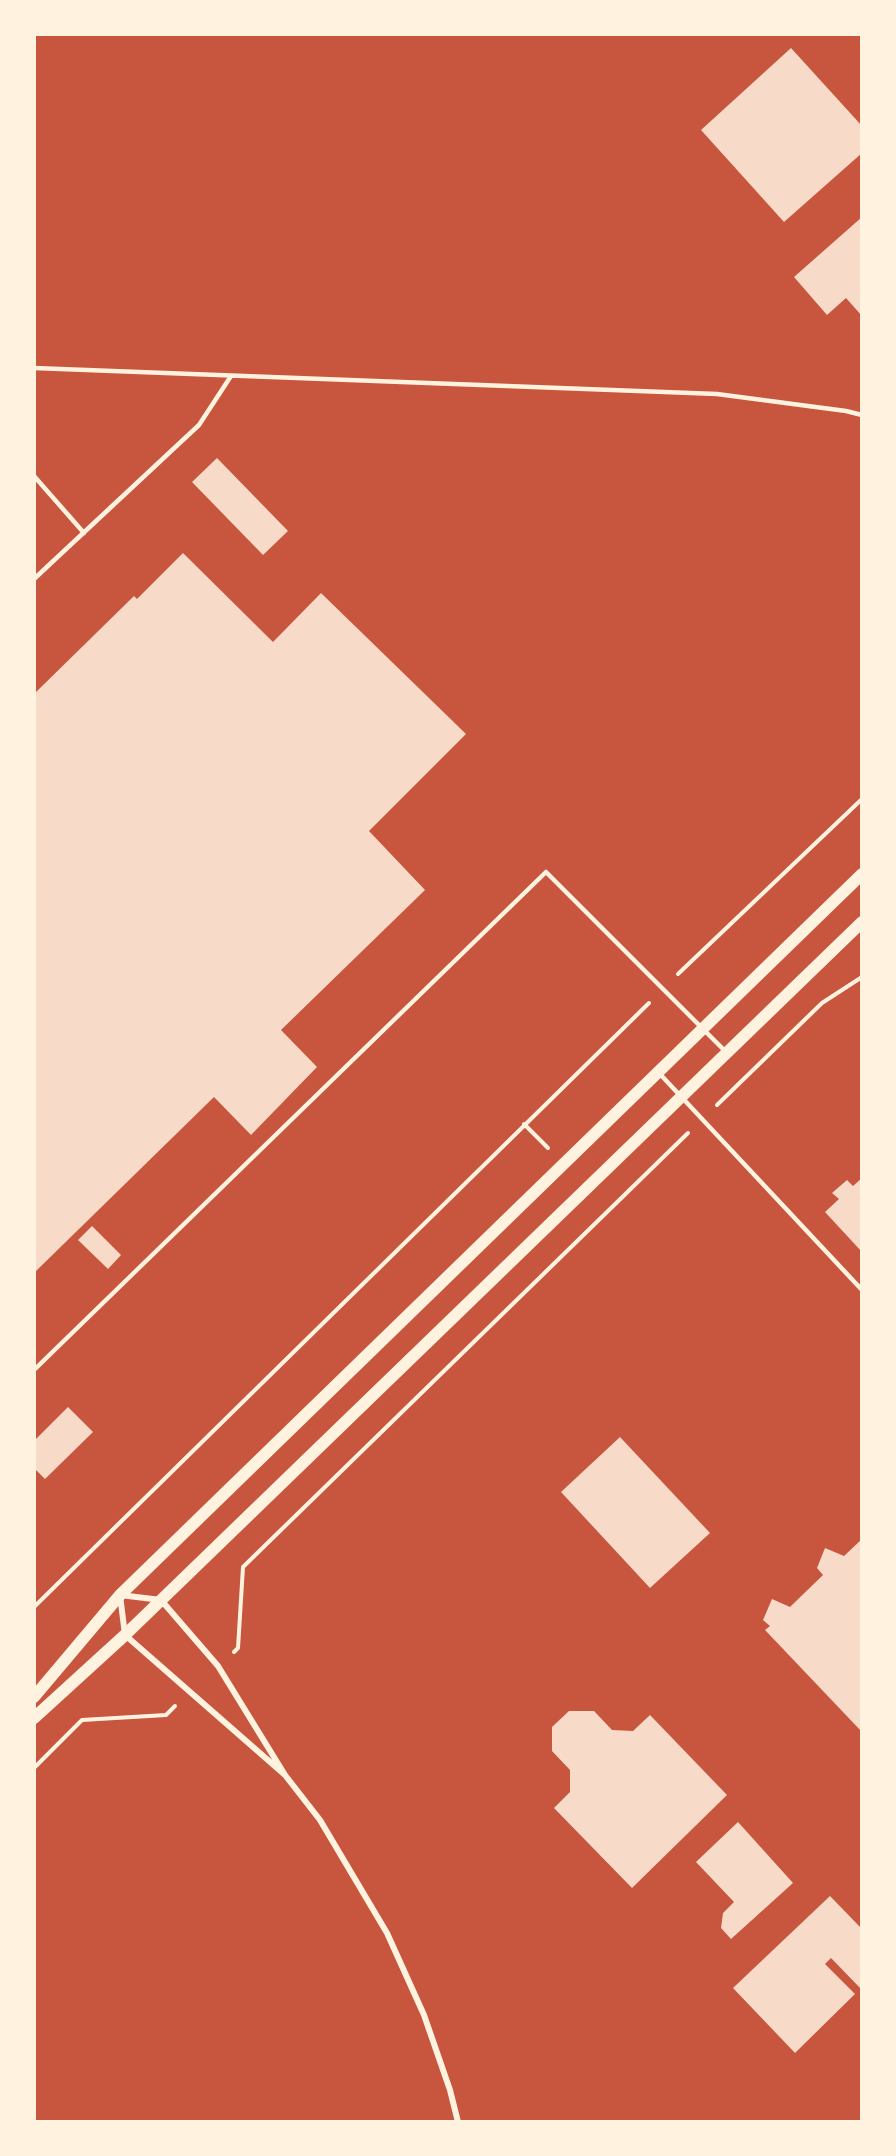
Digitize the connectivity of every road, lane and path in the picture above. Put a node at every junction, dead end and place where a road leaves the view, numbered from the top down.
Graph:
1 (34, 368) edge
2 (231, 375) junction
3 (861, 415) edge
4 (34, 476) edge
5 (84, 533) junction
6 (34, 579) edge
7 (861, 798) edge
8 (861, 874) edge
9 (861, 922) edge
10 (861, 977) edge
11 (663, 988) junction
12 (701, 1027) junction
13 (726, 1052) junction
14 (657, 1071) junction
15 (680, 1097) junction
16 (702, 1119) junction
17 (861, 1290) edge
18 (34, 1370) edge
19 (120, 1595) junction
20 (161, 1600) junction
21 (34, 1607) edge
22 (125, 1635) junction
23 (218, 1666) junction
24 (189, 1693) junction
25 (34, 1697) edge
26 (34, 1718) edge
27 (34, 1768) edge
28 (285, 1775) junction
29 (458, 2121) edge

1 - 2 lane
2 - 3 lane
2 - 5 lane
4 - 5 lane
5 - 6 lane
7 - 11 path
8 - 12 main road
9 - 13 main road
10 - 16 path
11 - 12 lane
11 - 18 lane
11 - 21 path
12 - 13 lane
12 - 14 main road
13 - 15 main road
14 - 15 lane
14 - 19 main road
15 - 16 lane
15 - 20 main road
16 - 17 lane
16 - 23 path
19 - 20 street
19 - 22 street
19 - 25 main road
20 - 22 main road
20 - 23 street
22 - 24 street
22 - 26 main road
23 - 28 street
24 - 27 path
24 - 28 street
28 - 29 street

